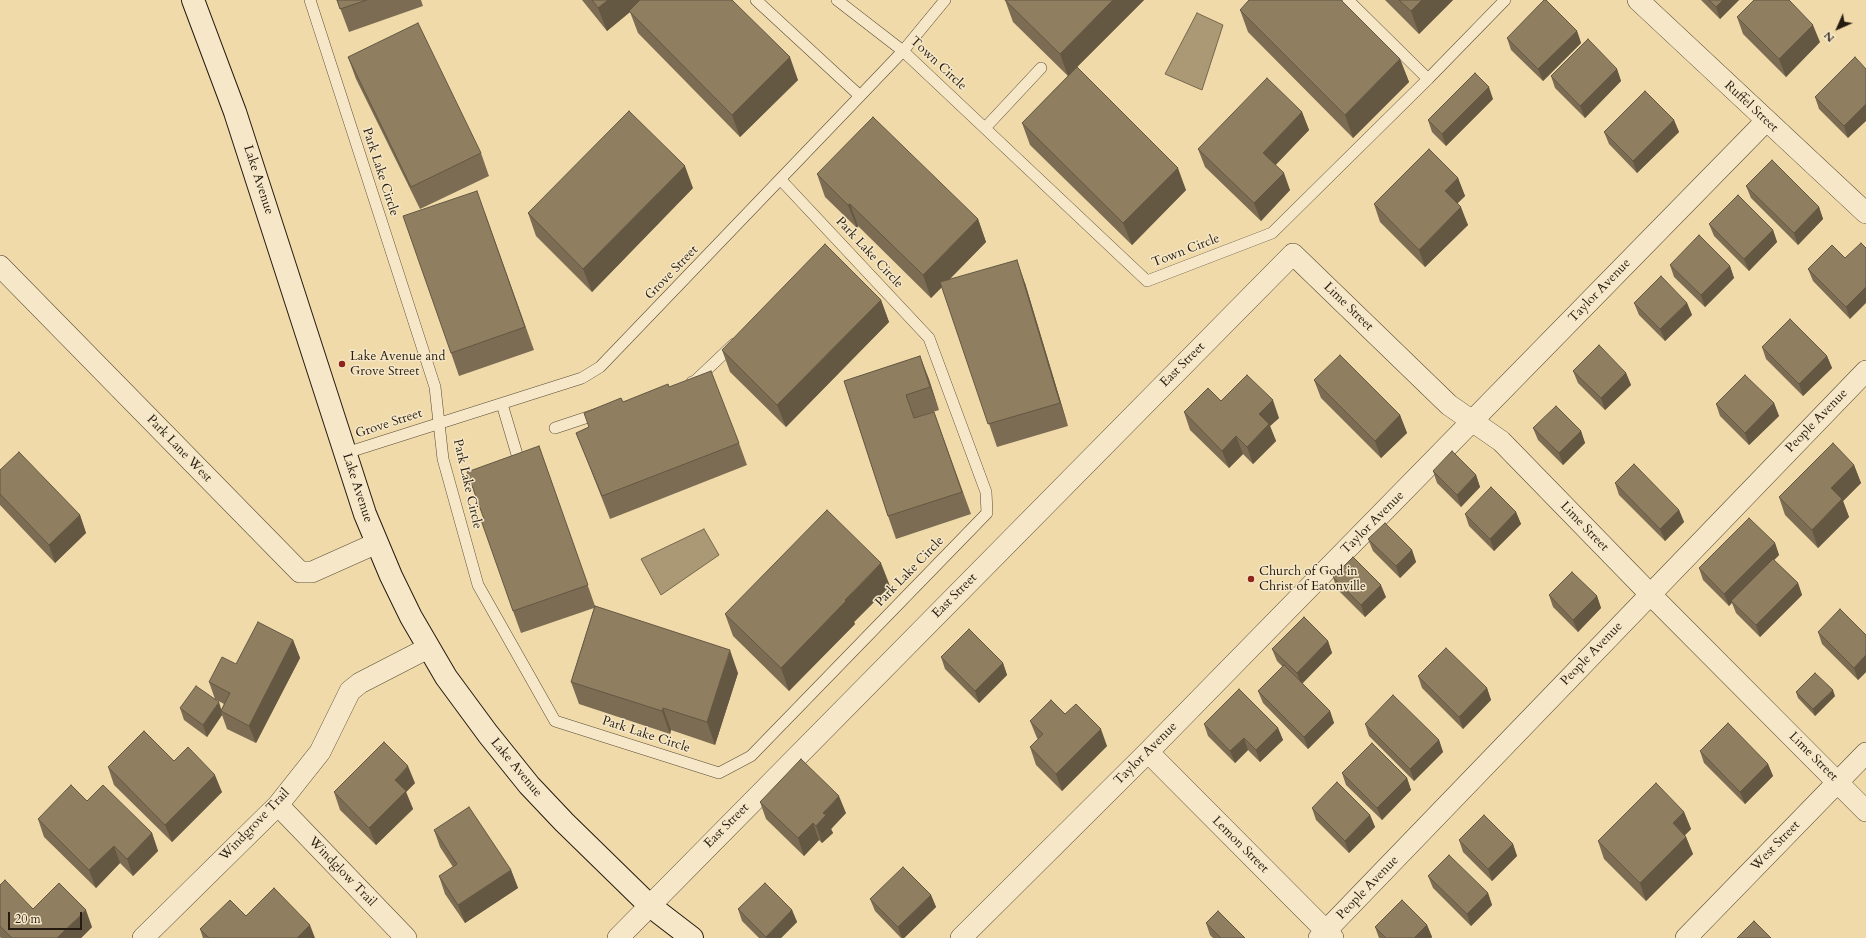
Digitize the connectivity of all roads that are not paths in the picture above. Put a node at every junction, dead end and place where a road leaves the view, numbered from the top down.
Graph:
1 (193, 0) edge
2 (310, 0) edge
3 (756, 0) edge
4 (837, 0) edge
5 (944, 0) edge
6 (1348, 0) edge
7 (1505, 0) edge
8 (1638, 0) edge
9 (903, 50) junction
10 (1041, 68) dead end
11 (1428, 79) junction
12 (860, 96) junction
13 (1766, 121) junction
14 (985, 128) junction
15 (782, 180) junction
16 (1866, 213) edge
17 (1293, 254) joint
18 (0, 266) edge
19 (741, 336) edge
20 (1866, 371) edge
21 (681, 386) edge
22 (502, 404) junction
23 (607, 411) edge
24 (1474, 421) junction
25 (439, 423) junction
26 (555, 428) dead end
27 (346, 453) junction
28 (521, 469) edge
29 (377, 543) junction
30 (1650, 594) junction
31 (428, 648) junction
32 (1148, 752) junction
33 (1866, 753) edge
34 (1838, 782) junction
35 (278, 805) junction
36 (1866, 811) edge
37 (649, 905) junction
38 (1326, 936) edge
39 (143, 938) edge
40 (406, 938) edge
41 (618, 938) edge
42 (676, 938) edge
43 (692, 938) edge
44 (961, 938) edge
45 (1686, 938) edge

1 - 27 main road, Lake Avenue
2 - 25 lane, Park Lake Circle
3 - 12 lane
4 - 9 lane, Town Circle
5 - 9 lane, Grove Street
6 - 11 lane
7 - 11 lane
8 - 13 street, Ruffel Street
9 - 12 lane, Grove Street
9 - 14 lane, Town Circle
10 - 14 lane
11 - 14 lane, Town Circle
12 - 15 lane, Grove Street
13 - 16 street, Ruffel Street
13 - 24 street, Taylor Avenue
15 - 22 lane, Grove Street
15 - 25 lane, Park Lake Circle
17 - 24 street, Lime Street
17 - 37 street, East Street
18 - 29 street, Park Lane West
19 - 21 lane
20 - 30 street, People Avenue
22 - 25 lane, Grove Street
22 - 28 lane
23 - 26 lane
24 - 30 street, Lime Street
24 - 32 street, Taylor Avenue
25 - 27 lane, Grove Street
27 - 29 main road, Lake Avenue
29 - 31 main road, Lake Avenue
30 - 34 street, Lime Street
30 - 38 street, People Avenue
31 - 35 street, Windgrove Trail
31 - 37 main road, Lake Avenue
32 - 38 street, Lemon Street
32 - 44 street, Taylor Avenue
33 - 34 street, West Street
34 - 36 street, Lime Street
34 - 45 street, West Street
35 - 39 street, Windgrove Trail
35 - 40 street, Windglow Trail
37 - 41 street, East Street
37 - 42 main road
37 - 43 main road

